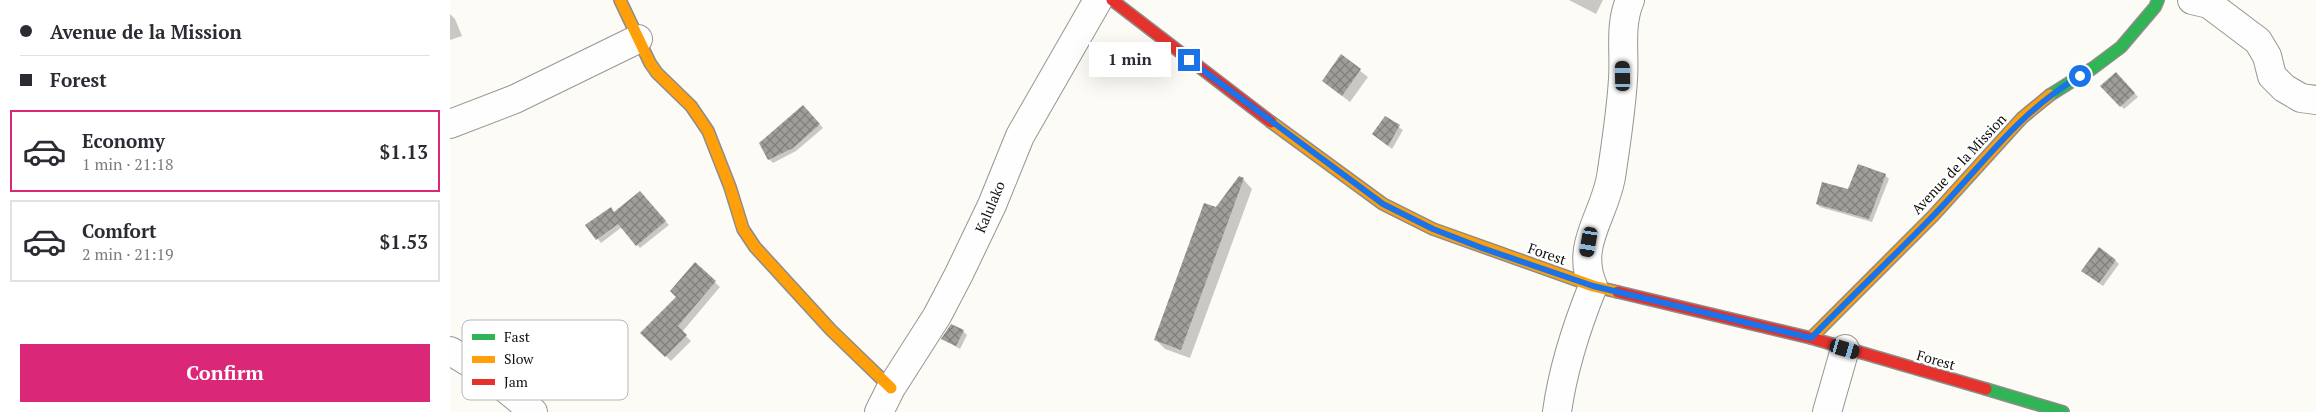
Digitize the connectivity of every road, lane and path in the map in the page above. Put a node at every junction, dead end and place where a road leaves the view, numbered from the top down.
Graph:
1 (620, 0) edge
2 (1098, 0) edge
3 (1112, 0) edge
4 (1630, 0) edge
5 (2187, 0) edge
6 (2192, 0) edge
7 (2156, 3) edge
8 (638, 39) junction
9 (2316, 100) edge
10 (450, 124) edge
11 (1593, 286) junction
12 (1811, 338) junction
13 (1845, 349) junction
14 (450, 351) edge
15 (462, 358) edge
16 (891, 388) junction
17 (520, 400) edge
18 (533, 412) edge
19 (878, 412) edge
20 (1556, 412) edge
21 (1827, 412) edge
22 (2063, 412) edge

1 - 8 street
2 - 16 street, Kalulako
3 - 11 street, Forest
4 - 11 street
5 - 7 street
6 - 9 street
7 - 12 street, Avenue de la Mission
8 - 10 street
8 - 16 street
11 - 12 street, Forest
11 - 20 street
12 - 13 street, Forest
13 - 21 street
13 - 22 street, Forest
14 - 15 street
16 - 19 street, Kalulako
17 - 18 street

